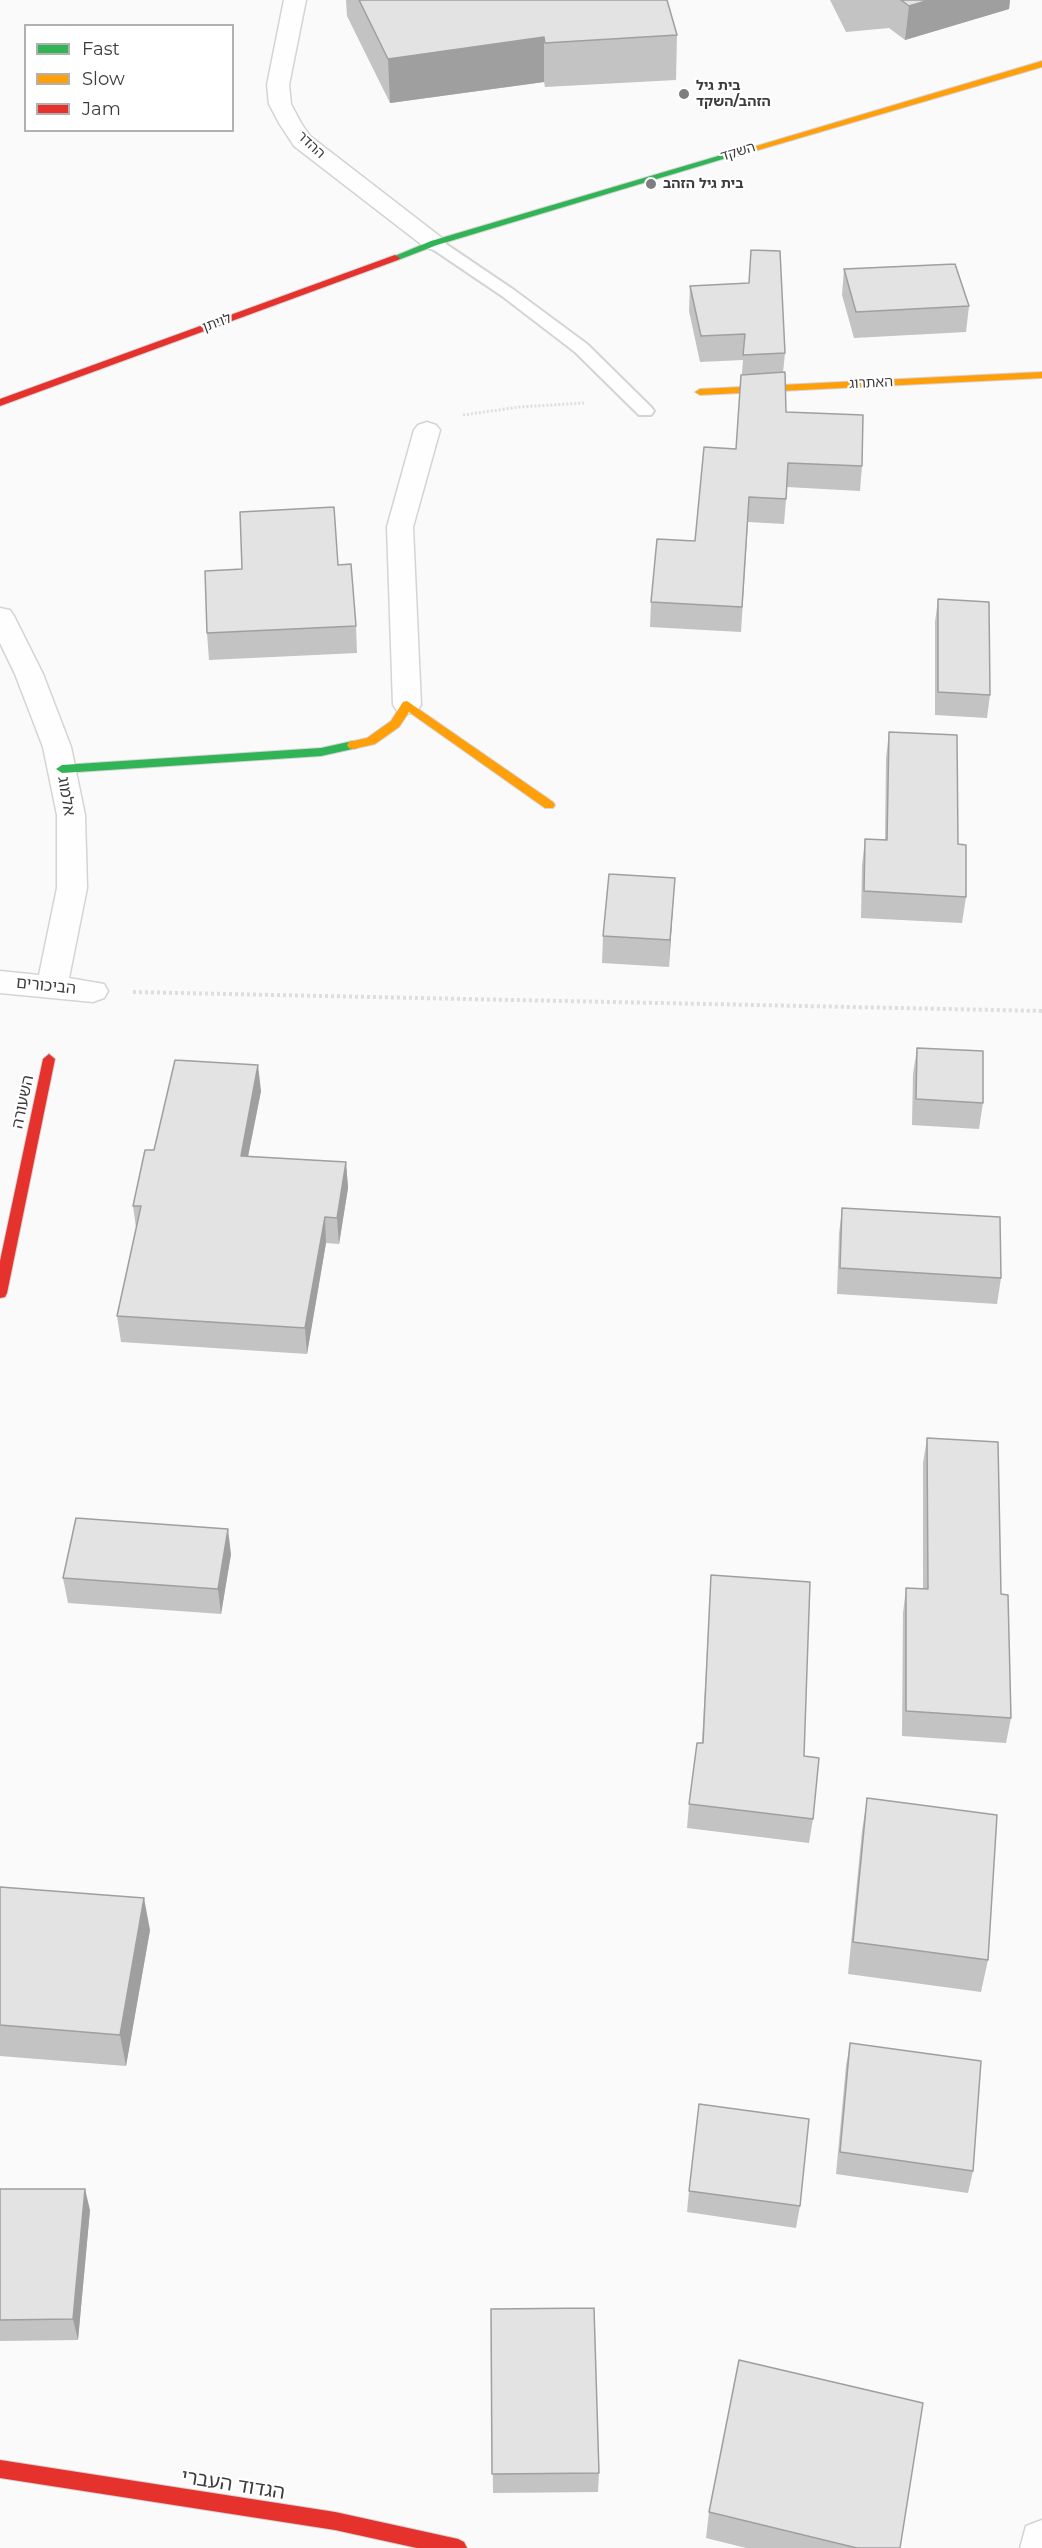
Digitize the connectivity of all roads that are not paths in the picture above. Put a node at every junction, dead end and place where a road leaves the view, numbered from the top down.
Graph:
1 (295, 0) edge
2 (1042, 64) edge
3 (434, 243) junction
4 (1042, 375) edge
5 (700, 392) dead end
6 (0, 404) edge
7 (640, 406) road end
8 (427, 430) road end
9 (0, 616) edge
10 (407, 705) junction
11 (62, 769) junction
12 (549, 805) dead end
13 (0, 981) edge
14 (51, 987) junction
15 (93, 992) road end
16 (49, 1059) dead end
17 (0, 1293) edge
18 (0, 2469) edge
19 (1042, 2542) edge
20 (458, 2548) edge
21 (1042, 2548) edge

1 - 3 street, ההדר
2 - 3 street, השקד
3 - 6 street, לויתן
3 - 7 lane
4 - 5 street, האתרוג
8 - 10 street
9 - 11 street, אלמוג
10 - 11 street
10 - 12 street
11 - 14 street, אלמוג
13 - 14 street, הביכורים
14 - 15 street, הביכורים
16 - 17 street, השעורה
18 - 20 street, הגדוד העברי
19 - 21 street

